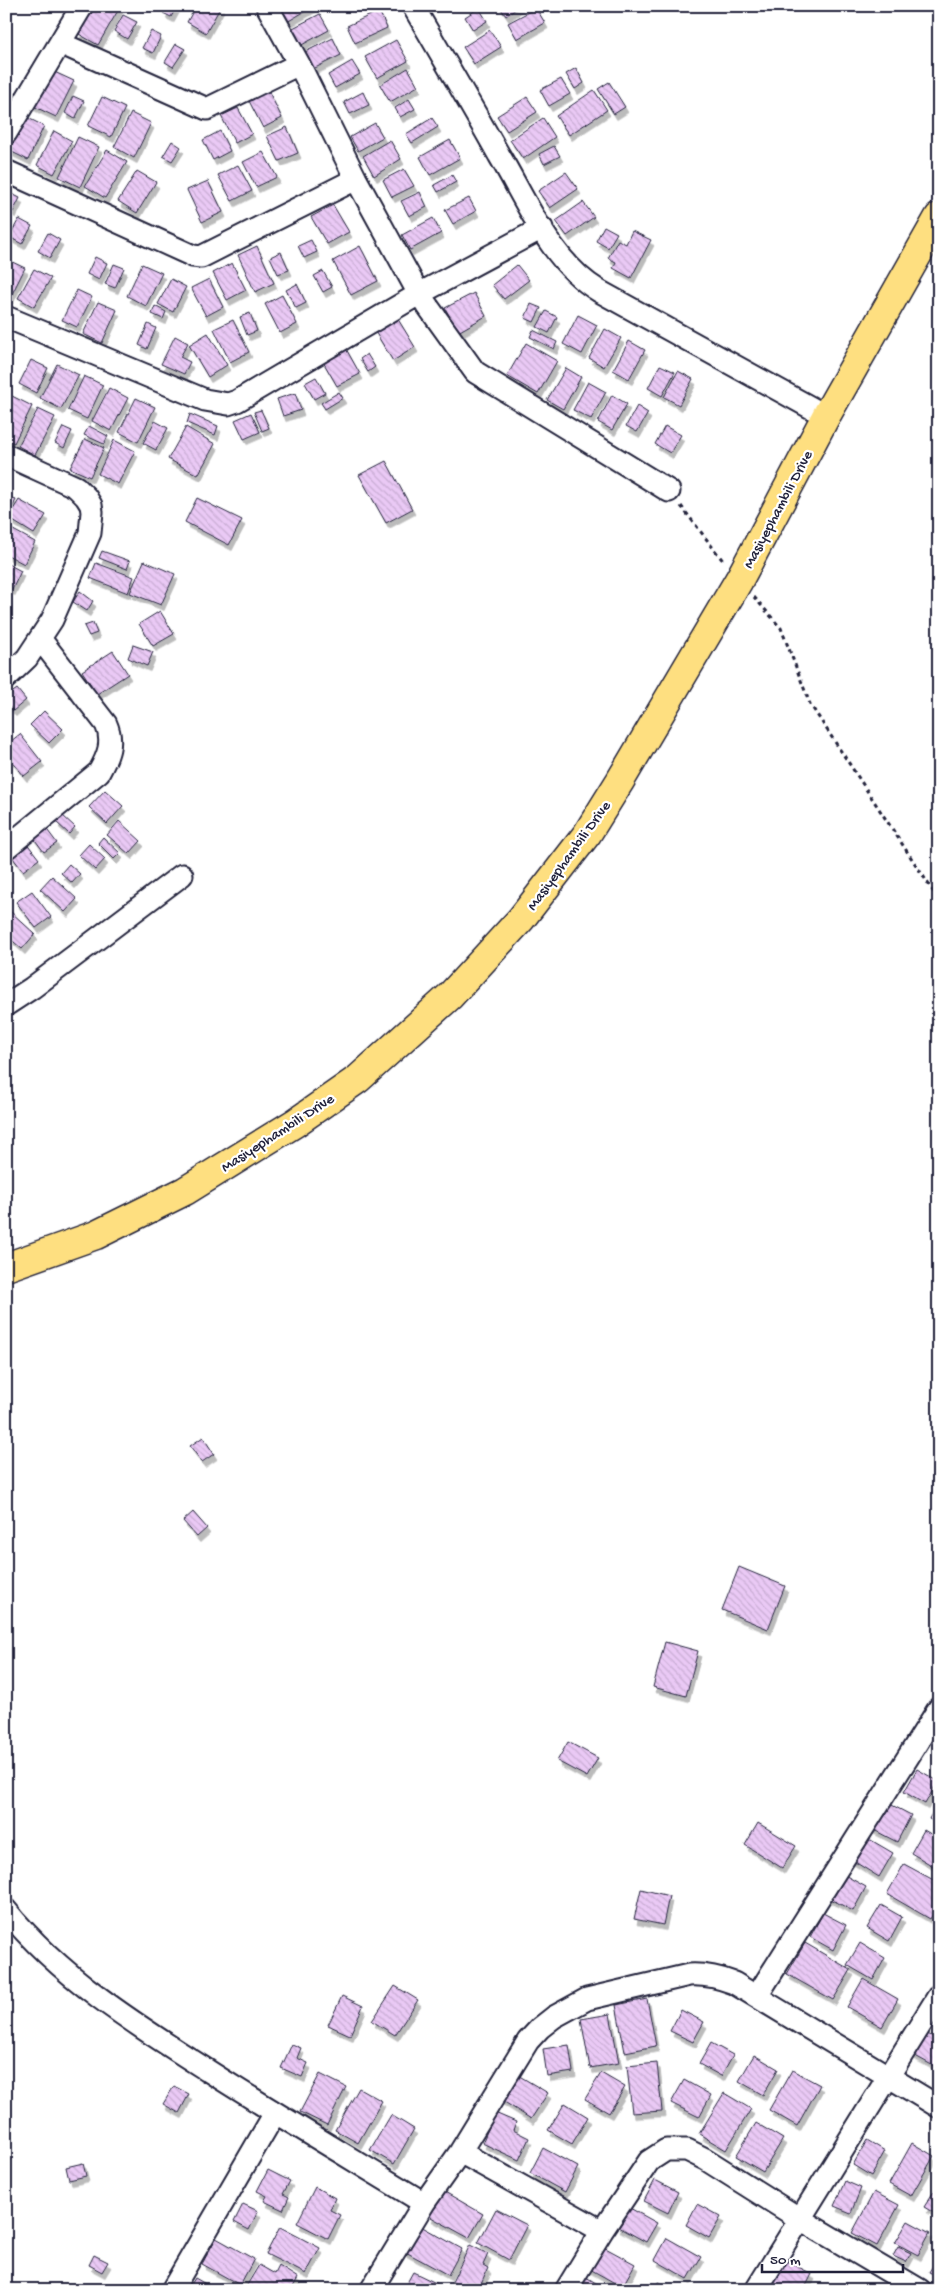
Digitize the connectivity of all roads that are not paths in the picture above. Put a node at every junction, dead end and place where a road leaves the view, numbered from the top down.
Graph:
1 (82, 6) edge
2 (267, 6) edge
3 (413, 6) edge
4 (60, 43) junction
5 (299, 64) junction
6 (6, 133) edge
7 (6, 171) edge
8 (356, 179) junction
9 (939, 218) edge
10 (542, 228) junction
11 (419, 294) junction
12 (6, 317) edge
13 (826, 416) junction
14 (6, 455) edge
15 (669, 491) road end
16 (40, 640) junction
17 (6, 678) edge
18 (6, 848) edge
19 (182, 875) dead end
20 (6, 1004) edge
21 (6, 1267) edge
22 (939, 1708) edge
23 (6, 1910) edge
24 (939, 1995) edge
25 (757, 1996) junction
26 (888, 2076) junction
27 (939, 2107) edge
28 (275, 2113) junction
29 (460, 2152) junction
30 (424, 2203) junction
31 (800, 2219) junction
32 (602, 2231) junction
33 (172, 2290) edge
34 (371, 2290) edge
35 (566, 2290) edge
36 (756, 2290) edge
37 (920, 2290) edge

1 - 4 street
2 - 5 street
3 - 10 street
4 - 5 street
4 - 6 street
5 - 8 street
7 - 8 street
8 - 11 street
9 - 13 main road, Masiyephambili Drive
10 - 11 street
10 - 13 street
11 - 12 street
11 - 15 street
13 - 21 main road, Masiyephambili Drive
14 - 16 street
16 - 17 street
16 - 18 street
19 - 20 street
22 - 25 street
23 - 28 street
24 - 26 street
25 - 26 street
25 - 29 street
26 - 27 street
26 - 31 street
28 - 30 street
28 - 33 street
29 - 30 street
29 - 32 street
30 - 34 street
31 - 32 street
31 - 36 street
31 - 37 street
32 - 35 street

